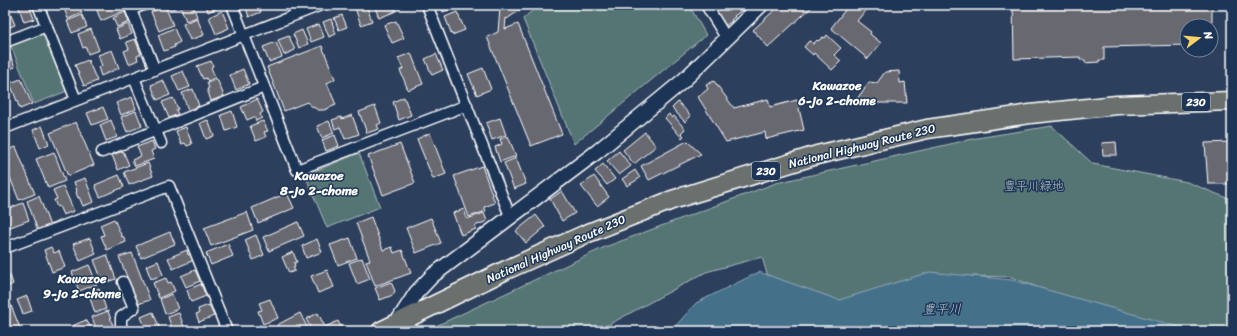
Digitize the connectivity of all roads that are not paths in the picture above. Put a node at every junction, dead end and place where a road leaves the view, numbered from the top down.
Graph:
1 (38, 5) edge
2 (143, 5) edge
3 (232, 5) edge
4 (320, 5) edge
5 (427, 5) edge
6 (706, 5) edge
7 (761, 5) edge
8 (130, 7) edge
9 (304, 8) edge
10 (47, 26) junction
11 (244, 35) junction
12 (727, 39) junction
13 (5, 42) edge
14 (155, 70) junction
15 (134, 78) junction
16 (264, 87) junction
17 (76, 100) junction
18 (1232, 101) edge
19 (467, 105) junction
20 (5, 128) edge
21 (156, 130) junction
22 (161, 143) dead end
23 (102, 152) dead end
24 (510, 216) junction
25 (5, 248) edge
26 (123, 282) dead end
27 (388, 327) edge
28 (120, 330) edge
29 (227, 331) edge

1 - 10 street
2 - 8 street
3 - 11 street
4 - 9 street
5 - 19 street
6 - 12 street
7 - 12 street
8 - 14 street
9 - 11 street
10 - 13 street
10 - 17 street
11 - 14 street
11 - 16 street
12 - 24 street
14 - 15 street
15 - 17 street
15 - 21 street
16 - 19 street
16 - 21 street
17 - 20 street
18 - 27 highway, National Highway Route 230 / 230
19 - 24 street
21 - 22 street
21 - 23 street
24 - 27 street
25 - 29 street
26 - 28 street

